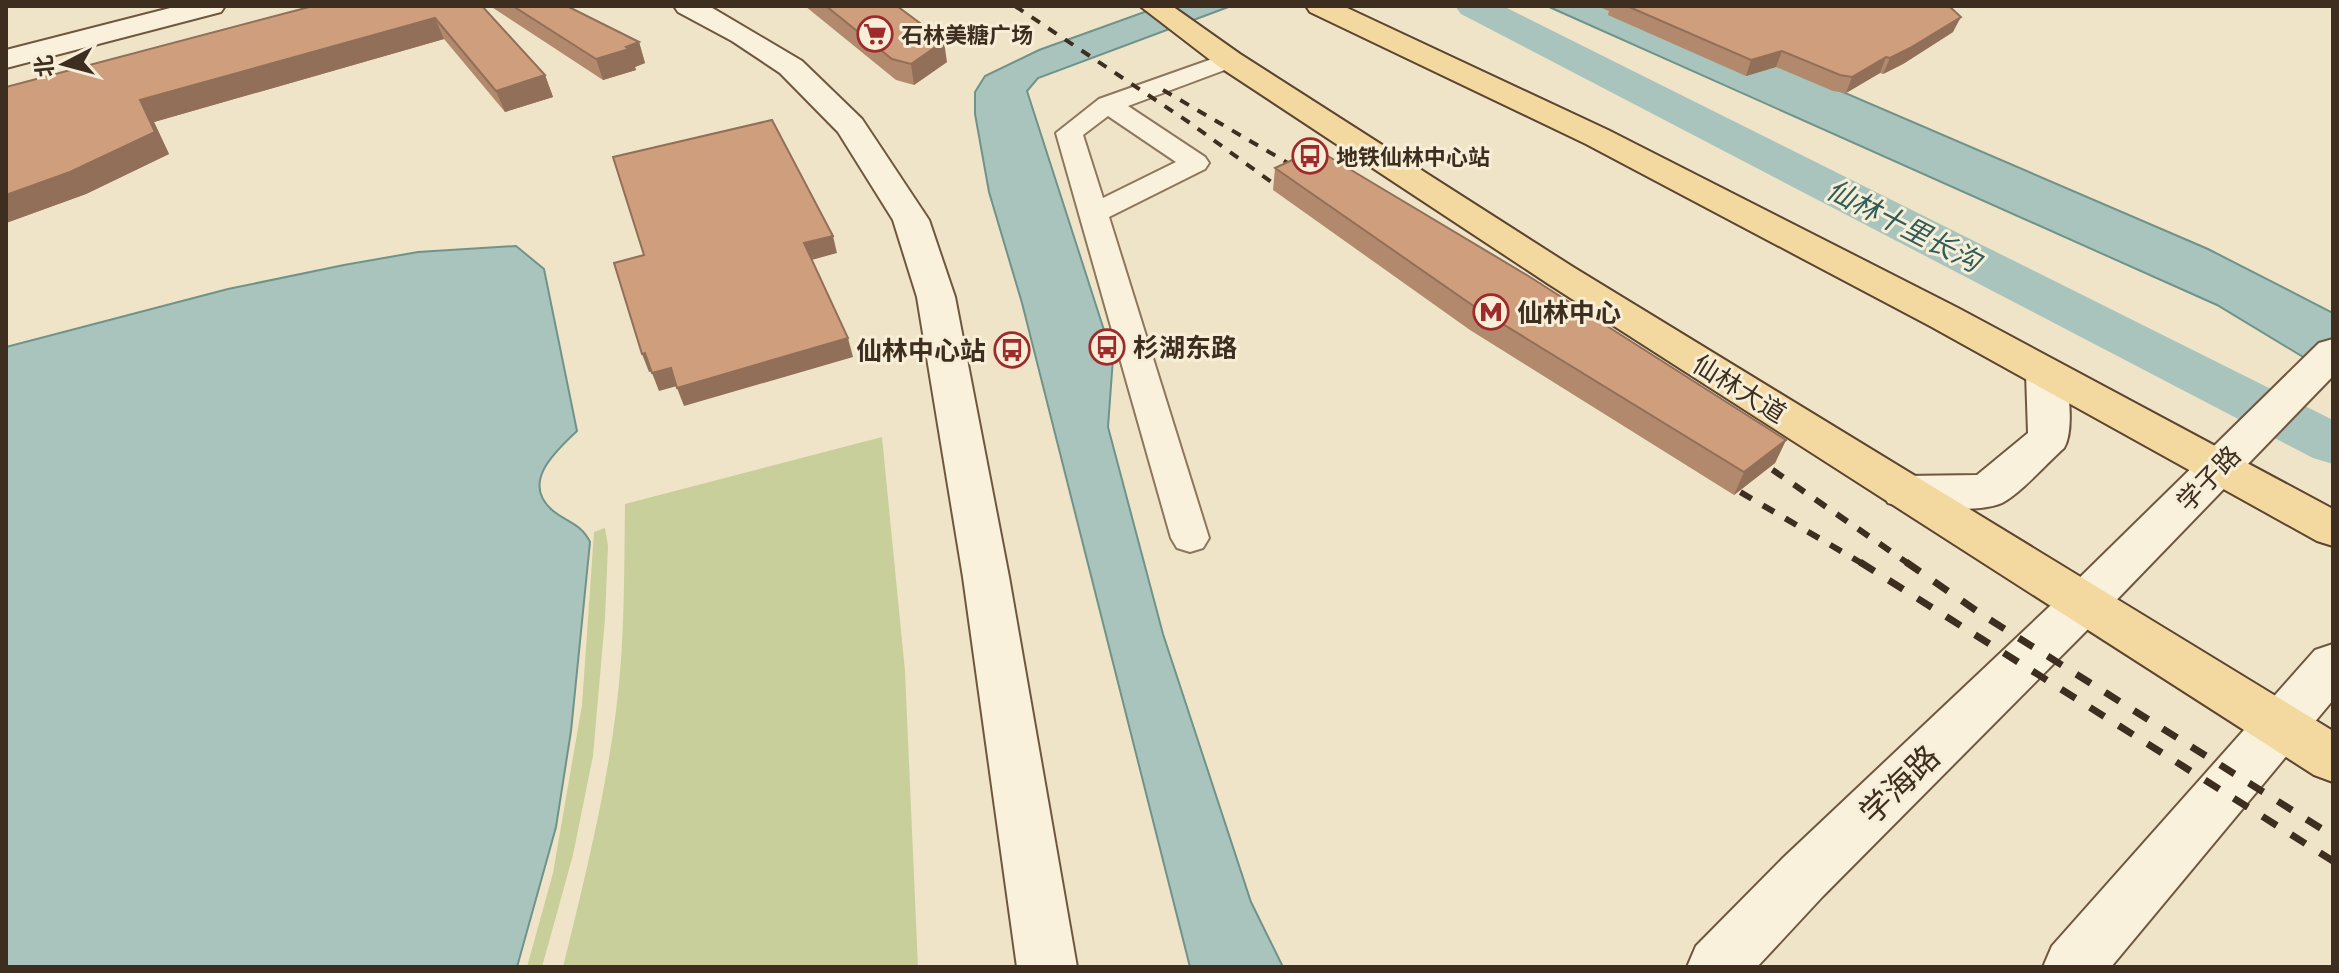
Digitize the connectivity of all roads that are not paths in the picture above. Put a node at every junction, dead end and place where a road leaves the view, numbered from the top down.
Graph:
1 (211, 6) edge
2 (688, 6) edge
3 (1154, 6) edge
4 (1320, 6) edge
5 (6, 59) edge
6 (1229, 60) junction
7 (1108, 104) junction
8 (1093, 214) junction
9 (2333, 352) edge
10 (2046, 373) junction
11 (2219, 467) junction
12 (1904, 492) junction
13 (2333, 529) edge
14 (1190, 538) dead end
15 (2083, 604) junction
16 (2333, 664) edge
17 (2281, 728) junction
18 (2333, 759) edge
19 (1047, 967) edge
20 (1717, 967) edge
21 (2073, 967) edge

1 - 5 street
2 - 19 street
3 - 6 main road, 仙林大道
4 - 10 main road
6 - 7 street
6 - 12 main road, 仙林大道
7 - 8 street
7 - 8 street
8 - 14 street
9 - 11 street, 学子路
10 - 11 main road
10 - 12 street
11 - 13 main road
11 - 15 street, 学子路
12 - 15 main road, 仙林大道
15 - 17 main road, 仙林大道
15 - 20 street, 学海路
16 - 17 street
17 - 18 main road, 仙林大道
17 - 21 street

